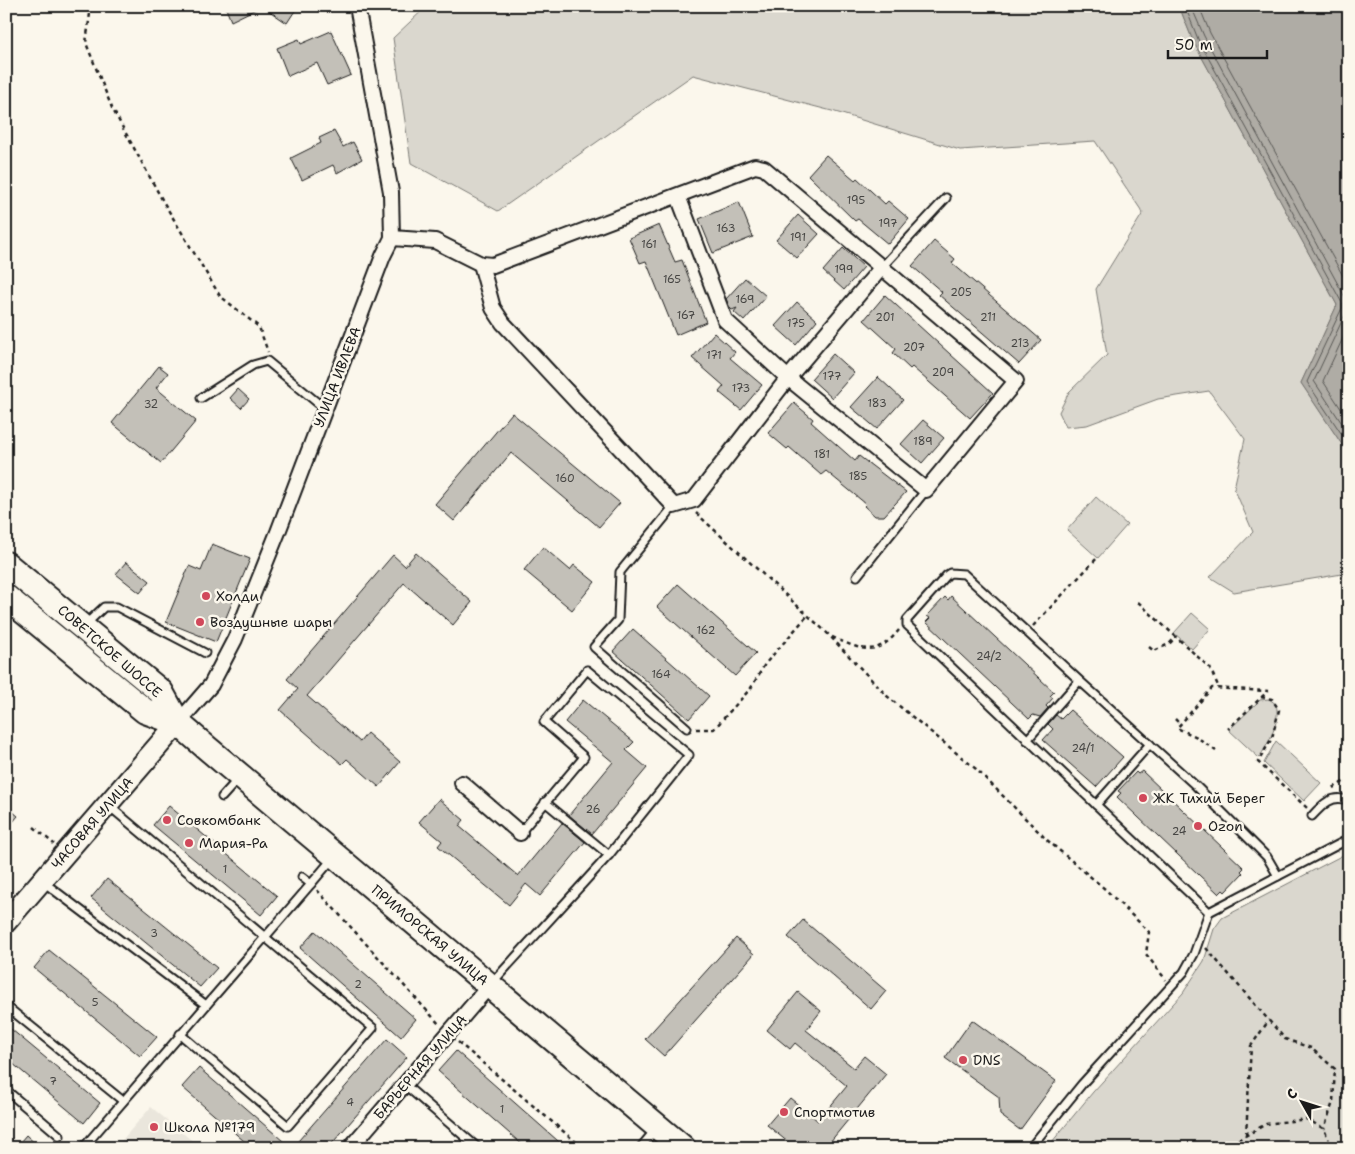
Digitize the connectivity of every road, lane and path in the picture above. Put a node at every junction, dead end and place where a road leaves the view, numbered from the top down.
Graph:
1 (91, 6) edge
2 (356, 7) edge
3 (678, 196) junction
4 (946, 198) dead end
5 (392, 238) junction
6 (481, 264) junction
7 (882, 267) junction
8 (267, 361) junction
9 (788, 378) junction
10 (201, 398) dead end
11 (325, 409) junction
12 (926, 490) junction
13 (679, 504) junction
14 (1098, 557) dead end
15 (6, 564) edge
16 (857, 576) dead end
17 (6, 597) edge
18 (1138, 602) dead end
19 (808, 615) junction
20 (82, 627) junction
21 (1027, 632) junction
22 (1177, 636) junction
23 (831, 637) junction
24 (893, 638) dead end
25 (1149, 647) dead end
26 (205, 653) dead end
27 (1079, 681) junction
28 (1219, 688) junction
29 (1261, 697) junction
30 (1175, 719) dead end
31 (178, 723) junction
32 (1180, 724) junction
33 (687, 728) joint
34 (1228, 729) dead end
35 (1027, 740) junction
36 (1150, 744) junction
37 (1216, 751) dead end
38 (241, 776) junction
39 (462, 783) dead end
40 (1349, 783) edge
41 (1330, 790) dead end
42 (222, 797) dead end
43 (1349, 801) edge
44 (545, 802) junction
45 (108, 804) junction
46 (1096, 805) junction
47 (1314, 805) dead end
48 (1312, 816) dead end
49 (34, 827) dead end
50 (520, 833) joint
51 (1349, 839) edge
52 (52, 842) dead end
53 (335, 855) junction
54 (609, 855) junction
55 (1278, 876) junction
56 (302, 877) dead end
57 (42, 881) junction
58 (311, 884) junction
59 (1209, 912) junction
60 (6, 922) edge
61 (266, 936) junction
62 (1199, 940) junction
63 (490, 985) junction
64 (1171, 987) junction
65 (206, 1005) junction
66 (6, 1006) edge
67 (1269, 1020) junction
68 (180, 1034) junction
69 (404, 1084) junction
70 (6, 1090) edge
71 (122, 1101) junction
72 (658, 1127) junction
73 (1324, 1129) junction
74 (1246, 1135) junction
75 (60, 1136) dead end
76 (352, 1147) edge
77 (83, 1148) edge
78 (478, 1148) edge
79 (640, 1148) edge
80 (683, 1148) edge
81 (1030, 1148) edge
82 (1224, 1148) edge
83 (1332, 1148) edge

1 - 8 path
2 - 5 street, УЛИЦА ИВЛЕВА
3 - 6 street
3 - 7 street
3 - 9 street
4 - 7 lane
5 - 6 street
5 - 11 street, УЛИЦА ИВЛЕВА
6 - 13 street
7 - 9 street
7 - 12 street
8 - 10 lane
8 - 11 lane
9 - 12 street
9 - 13 street
11 - 31 street, УЛИЦА ИВЛЕВА
12 - 16 lane
13 - 19 path
13 - 33 lane
14 - 21 path
15 - 20 highway, СОВЕТСКОЕ ШОССЕ
17 - 31 highway, СОВЕТСКОЕ ШОССЕ
18 - 22 path
19 - 23 path
19 - 33 path
20 - 26 lane
20 - 31 highway, СОВЕТСКОЕ ШОССЕ
21 - 27 lane
21 - 35 lane
22 - 25 path
22 - 28 path
23 - 24 path
23 - 64 path
27 - 35 lane
27 - 36 lane
28 - 29 path
28 - 32 path
29 - 34 path
29 - 47 path
30 - 32 path
31 - 38 highway, ПРИМОРСКАЯ УЛИЦА
31 - 45 main road, ЧАСОВАЯ УЛИЦА
32 - 37 path
35 - 46 lane
36 - 46 lane
36 - 55 lane
38 - 42 lane
38 - 53 highway, ПРИМОРСКАЯ УЛИЦА
39 - 50 street
40 - 41 path
43 - 48 lane
44 - 50 lane
44 - 54 lane
44 - 54 lane
45 - 57 main road, ЧАСОВАЯ УЛИЦА
45 - 61 lane
46 - 59 lane
49 - 52 path
51 - 55 lane
53 - 58 lane
53 - 63 highway, ПРИМОРСКАЯ УЛИЦА
54 - 63 lane
55 - 59 lane
56 - 58 lane
57 - 60 main road, ЧАСОВАЯ УЛИЦА
57 - 65 lane
58 - 61 lane
59 - 62 lane
61 - 65 lane
61 - 68 lane
62 - 64 lane
62 - 67 path
63 - 69 street, БАРЬЕРНАЯ УЛИЦА
63 - 72 highway, ПРИМОРСКАЯ УЛИЦА
64 - 81 lane
65 - 68 lane
66 - 71 lane
67 - 73 path
67 - 74 path
68 - 71 lane
69 - 76 street, БАРЬЕРНАЯ УЛИЦА
69 - 78 lane
70 - 75 lane
71 - 77 lane
72 - 79 lane
72 - 80 highway, ПРИМОРСКАЯ УЛИЦА
73 - 74 path
73 - 83 path
74 - 82 path

